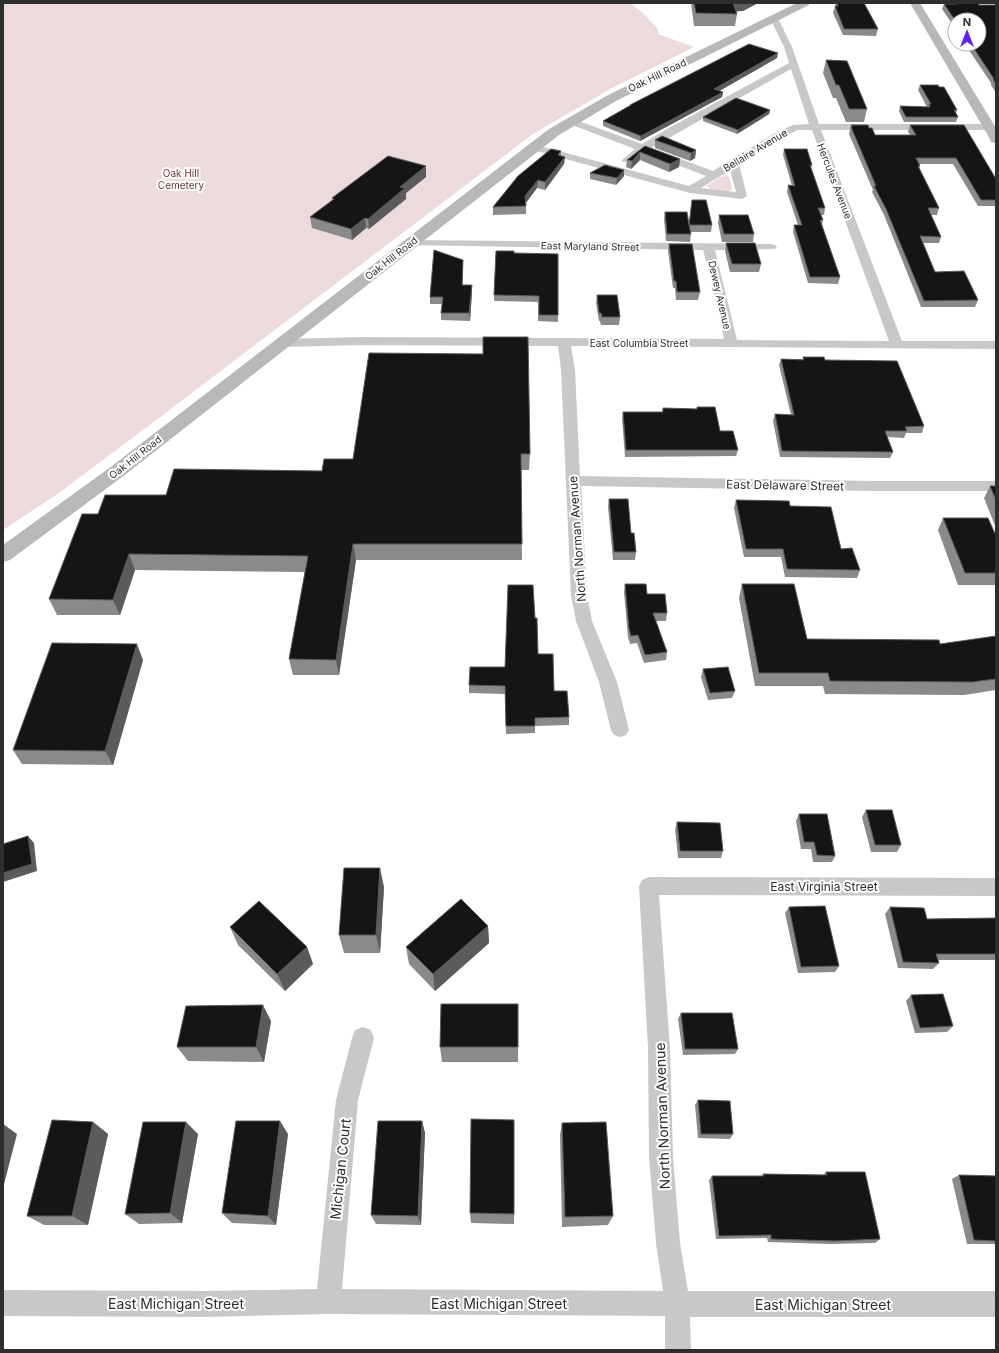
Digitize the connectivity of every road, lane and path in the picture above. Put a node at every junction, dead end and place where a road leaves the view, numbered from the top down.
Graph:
1 (805, 3) edge
2 (915, 3) edge
3 (774, 18) junction
4 (794, 64) junction
5 (570, 121) junction
6 (815, 126) junction
7 (989, 127) junction
8 (996, 139) edge
9 (533, 147) junction
10 (643, 148) junction
11 (733, 163) junction
12 (616, 169) junction
13 (714, 175) junction
14 (690, 190) junction
15 (410, 243) junction
16 (708, 247) junction
17 (771, 247) dead end
18 (564, 342) junction
19 (282, 343) junction
20 (731, 343) junction
21 (897, 344) junction
22 (996, 345) edge
23 (573, 481) junction
24 (996, 486) edge
25 (3, 554) edge
26 (620, 730) dead end
27 (653, 886) joint
28 (996, 887) edge
29 (363, 1038) dead end
30 (328, 1301) junction
31 (3, 1303) edge
32 (677, 1304) junction
33 (996, 1304) edge
34 (678, 1350) edge

1 - 3 main road, Oak Hill Road
2 - 7 main road
3 - 4 street, Hercules Avenue
3 - 5 main road, Oak Hill Road
4 - 6 street, Hercules Avenue
4 - 10 street
5 - 9 main road, Oak Hill Road
5 - 10 street
6 - 7 street, Bellaire Avenue
6 - 11 street, Bellaire Avenue
6 - 21 street, Hercules Avenue
7 - 8 main road
9 - 12 street
9 - 15 main road, Oak Hill Road
10 - 12 street
10 - 13 street
11 - 13 street, Bellaire Avenue
11 - 14 street
12 - 14 street
13 - 14 street, Bellaire Avenue
15 - 16 street, East Maryland Street
15 - 19 main road, Oak Hill Road
16 - 17 street, East Maryland Street
16 - 20 street, Dewey Avenue
18 - 19 street, East Columbia Street
18 - 20 street, East Columbia Street
18 - 23 street, North Norman Avenue
19 - 25 main road, Oak Hill Road
20 - 21 street, East Columbia Street
21 - 22 street, East Columbia Street
23 - 24 street, East Delaware Street
23 - 26 street, North Norman Avenue
27 - 28 street, East Virginia Street
27 - 32 street, North Norman Avenue
29 - 30 street, Michigan Court
30 - 31 street, East Michigan Street
30 - 32 street, East Michigan Street
32 - 33 street, East Michigan Street
32 - 34 street, North Norman Avenue

